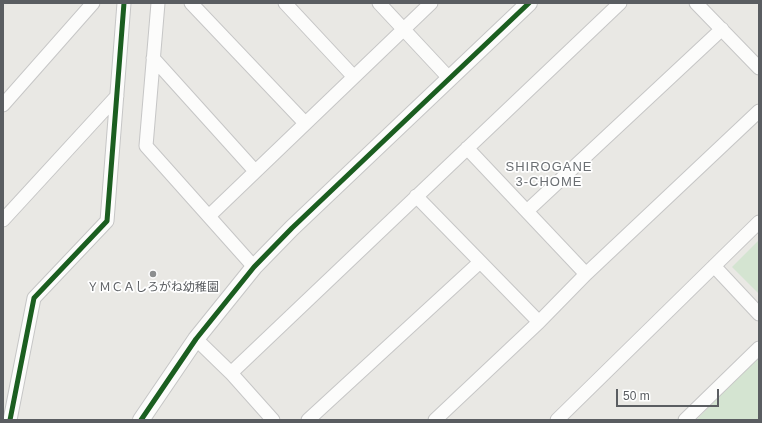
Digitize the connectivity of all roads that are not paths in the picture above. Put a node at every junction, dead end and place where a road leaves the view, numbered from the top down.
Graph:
1 (93, 3) edge
2 (124, 3) edge
3 (158, 3) edge
4 (191, 3) edge
5 (285, 3) edge
6 (379, 3) edge
7 (431, 3) edge
8 (529, 3) edge
9 (620, 3) edge
10 (696, 3) edge
11 (404, 29) junction
12 (722, 29) junction
13 (154, 58) junction
14 (759, 68) edge
15 (354, 76) junction
16 (449, 78) junction
17 (117, 96) junction
18 (3, 105) edge
19 (759, 111) edge
20 (305, 123) junction
21 (467, 148) junction
22 (255, 171) junction
23 (416, 196) junction
24 (527, 211) junction
25 (209, 216) junction
26 (3, 220) edge
27 (759, 222) edge
28 (480, 262) junction
29 (254, 266) junction
30 (714, 266) junction
31 (586, 274) junction
32 (759, 314) edge
33 (539, 322) junction
34 (196, 339) junction
35 (759, 348) edge
36 (231, 373) junction
37 (10, 420) edge
38 (141, 420) edge
39 (273, 420) edge
40 (308, 420) edge
41 (435, 420) edge
42 (558, 420) edge
43 (685, 420) edge

1 - 18 street
2 - 17 street
3 - 13 street
4 - 20 street
5 - 15 street
6 - 11 street
7 - 11 street
8 - 16 street
9 - 21 street
10 - 12 street
11 - 15 street
11 - 16 street
12 - 14 street
12 - 24 street
13 - 22 street
13 - 25 street
15 - 20 street
16 - 29 street
17 - 26 street
17 - 37 street
19 - 31 street
20 - 22 street
21 - 23 street
21 - 24 street
22 - 25 street
23 - 28 street
23 - 36 street
24 - 31 street
25 - 29 street
27 - 30 street
28 - 33 street
28 - 40 street
29 - 34 street
30 - 32 street
30 - 42 street
31 - 33 street
33 - 41 street
34 - 36 street
34 - 38 street
35 - 43 street
36 - 39 street

